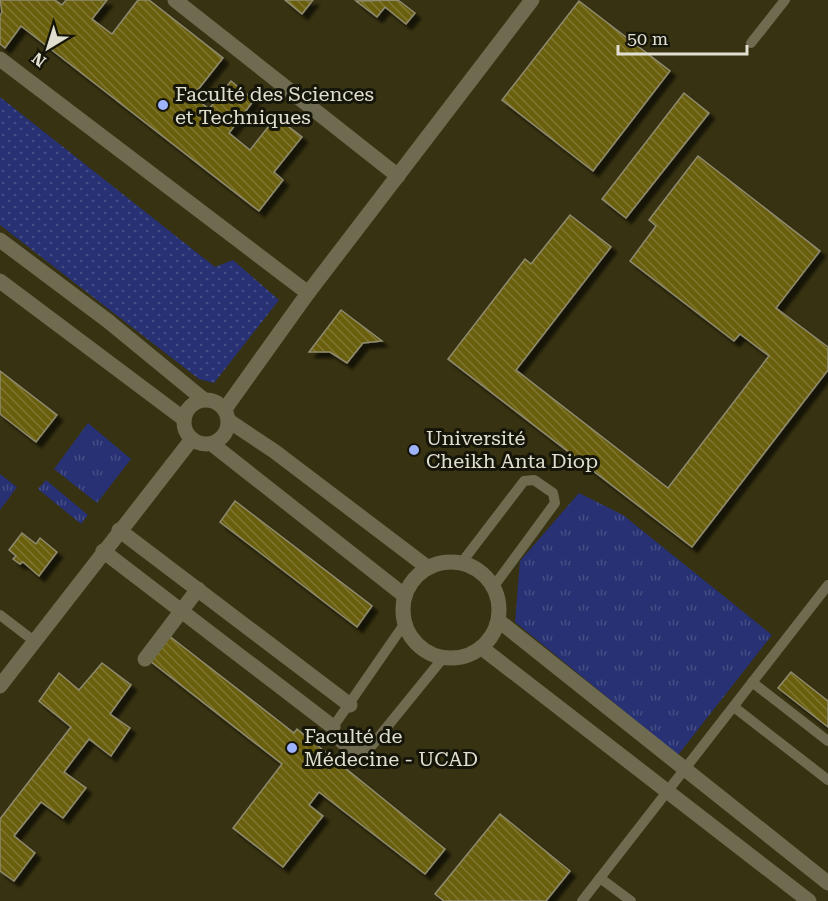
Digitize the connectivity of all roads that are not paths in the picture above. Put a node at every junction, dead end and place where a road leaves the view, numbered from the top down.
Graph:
1 (175, 0) edge
2 (532, 0) edge
3 (785, 0) edge
4 (751, 44) dead end
5 (0, 59) edge
6 (398, 176) junction
7 (0, 240) edge
8 (0, 281) edge
9 (308, 293) junction
10 (203, 399) junction
11 (227, 415) junction
12 (184, 419) junction
13 (192, 439) junction
14 (212, 444) junction
15 (119, 530) junction
16 (103, 551) junction
17 (462, 562) junction
18 (427, 567) junction
19 (828, 585) edge
20 (494, 586) junction
21 (198, 589) junction
22 (405, 596) junction
23 (182, 609) junction
24 (0, 615) edge
25 (237, 619) junction
26 (499, 621) junction
27 (405, 623) junction
28 (221, 639) junction
29 (34, 641) junction
30 (482, 648) junction
31 (443, 658) junction
32 (145, 659) dead end
33 (300, 667) junction
34 (752, 682) junction
35 (0, 685) edge
36 (284, 687) junction
37 (350, 705) junction
38 (734, 707) junction
39 (333, 727) junction
40 (828, 741) edge
41 (686, 770) junction
42 (828, 780) edge
43 (668, 791) junction
44 (600, 878) junction
45 (828, 883) edge
46 (582, 901) edge
47 (631, 901) edge
48 (809, 901) edge

1 - 6 street
2 - 6 street
3 - 4 lane
5 - 9 street
6 - 9 street
7 - 10 street
8 - 12 street
9 - 11 street
10 - 11 street
10 - 12 street
11 - 14 street
11 - 18 street
12 - 13 street
13 - 14 street
13 - 15 street
14 - 22 street
15 - 16 street
15 - 21 street
16 - 23 street
16 - 29 street
17 - 18 street
17 - 20 street
17 - 20 lane
18 - 22 street
19 - 34 lane
20 - 26 street
21 - 23 street
21 - 25 street
22 - 27 street
23 - 28 street
23 - 32 street
24 - 29 lane
25 - 28 street
25 - 33 street
26 - 30 street
26 - 41 street
27 - 31 street
27 - 37 lane
28 - 36 street
29 - 35 street
30 - 31 street
30 - 43 street
31 - 39 lane
33 - 36 street
33 - 37 street
34 - 38 lane
34 - 40 lane
36 - 39 street
37 - 39 lane
38 - 41 lane
38 - 42 lane
41 - 43 lane
41 - 45 street
43 - 44 lane
43 - 48 street
44 - 46 lane
44 - 47 lane

